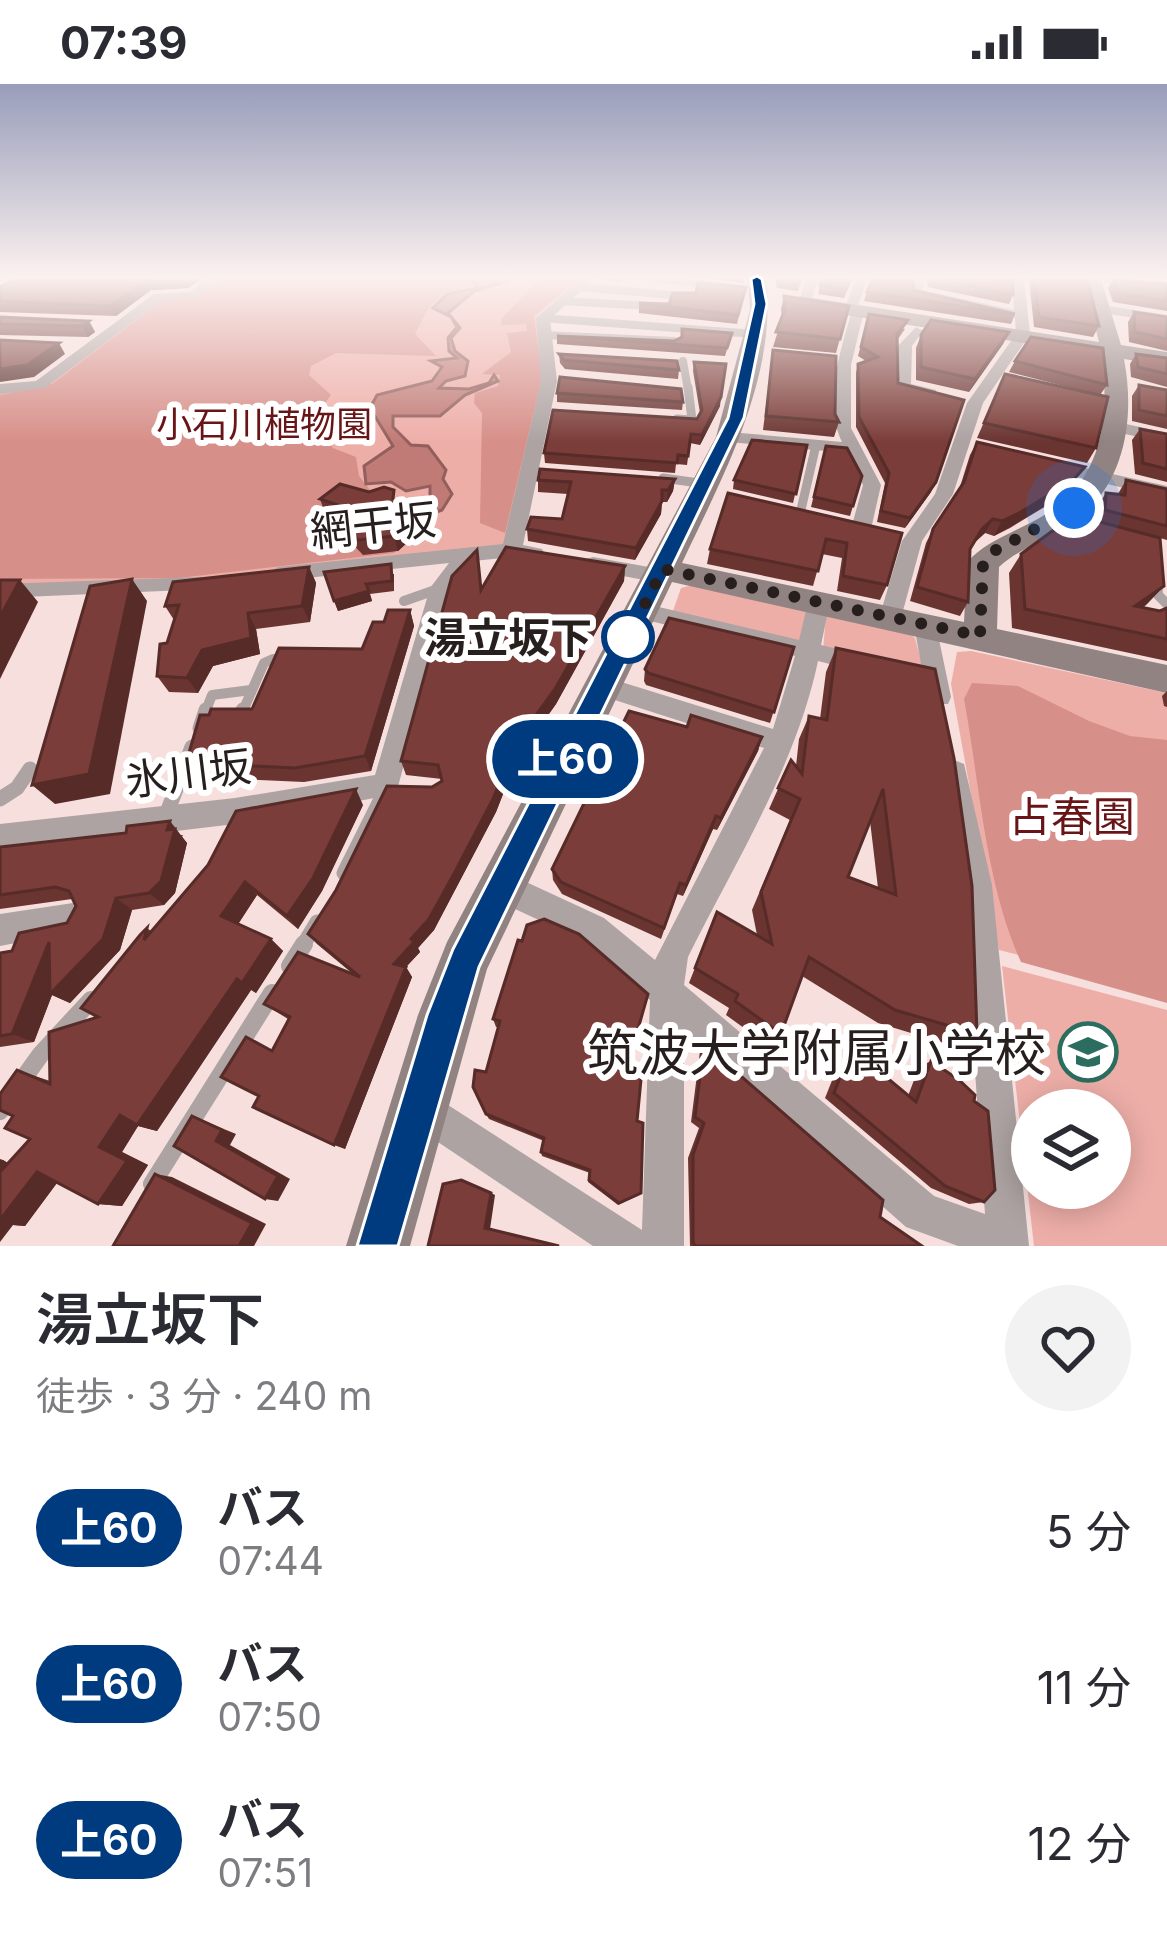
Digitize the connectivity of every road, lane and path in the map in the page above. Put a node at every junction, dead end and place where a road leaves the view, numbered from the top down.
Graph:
1 (109, 333) edge
2 (544, 333) edge
3 (601, 333) edge
4 (674, 333) edge
5 (692, 333) edge
6 (754, 333) edge
7 (850, 333) edge
8 (914, 333) edge
9 (993, 333) edge
10 (1021, 333) edge
11 (1064, 333) edge
12 (1111, 333) edge
13 (1120, 333) edge
14 (1021, 338) junction
15 (674, 341) junction
16 (68, 345) dead end
17 (91, 346) junction
18 (546, 354) junction
19 (751, 354) junction
20 (568, 355) edge
21 (1167, 359) edge
22 (825, 360) edge
23 (683, 362) junction
24 (844, 362) junction
25 (700, 363) edge
26 (864, 365) edge
27 (550, 376) junction
28 (572, 378) edge
29 (993, 378) junction
30 (1014, 383) edge
31 (0, 389) edge
32 (1115, 401) junction
33 (975, 403) junction
34 (544, 410) junction
35 (565, 412) edge
36 (671, 418) edge
37 (728, 437) junction
38 (1167, 438) edge
39 (962, 444) junction
40 (815, 445) junction
41 (854, 448) junction
42 (986, 450) edge
43 (1032, 461) edge
44 (530, 471) junction
45 (553, 472) edge
46 (1102, 477) junction
47 (648, 478) edge
48 (711, 491) junction
49 (1167, 493) edge
50 (849, 526) junction
51 (512, 550) junction
52 (467, 554) junction
53 (1155, 563) edge
54 (655, 585) junction
55 (441, 588) junction
56 (0, 591) edge
57 (404, 601) dead end
58 (819, 602) junction
59 (1167, 604) edge
60 (890, 618) junction
61 (925, 625) junction
62 (980, 636) junction
63 (806, 649) junction
64 (273, 658) edge
65 (915, 677) junction
66 (1167, 679) edge
67 (602, 686) junction
68 (251, 690) junction
69 (241, 715) edge
70 (782, 742) junction
71 (30, 769) dead end
72 (394, 786) junction
73 (0, 799) edge
74 (165, 819) junction
75 (0, 838) edge
76 (500, 886) junction
77 (73, 919) edge
78 (0, 930) edge
79 (106, 984) edge
80 (667, 988) junction
81 (418, 1107) junction
82 (0, 1111) edge
83 (137, 1207) edge
84 (1008, 1245) edge
85 (378, 1246) edge
86 (630, 1246) edge
87 (663, 1246) edge

1 - 17 street
2 - 18 street
3 - 15 lane
4 - 15 lane
5 - 19 lane
6 - 19 street
7 - 24 street
8 - 33 street
9 - 14 street
10 - 14 street
11 - 14 street
12 - 32 street
13 - 21 street
14 - 29 street
15 - 23 lane
16 - 17 street
17 - 31 street
18 - 20 lane
18 - 27 street
19 - 37 street
22 - 24 street
23 - 25 lane
23 - 36 lane
24 - 26 street
24 - 41 street
27 - 28 lane
27 - 34 street
29 - 30 street
29 - 33 street
32 - 38 street
32 - 46 street
33 - 39 street
34 - 35 lane
34 - 44 street
37 - 40 street
37 - 48 street
39 - 42 street
39 - 50 street
40 - 41 street
40 - 50 lane
41 - 50 street
43 - 46 street
44 - 45 lane
44 - 51 street
46 - 49 street
46 - 62 street
47 - 48 lane
48 - 54 street
50 - 60 street
51 - 52 street, 網干坂
51 - 54 street, 網干坂
52 - 55 street
52 - 56 street, 網干坂
53 - 59 lane
54 - 58 street
54 - 63 street, 網干坂
54 - 67 street
55 - 57 lane
55 - 72 street
58 - 60 street
58 - 63 street
60 - 61 street
61 - 62 street
61 - 65 street
62 - 66 street
63 - 65 street, 網干坂
63 - 70 street
64 - 68 lane
65 - 84 street
67 - 70 street
67 - 76 street
68 - 69 lane
68 - 74 lane
70 - 80 street
71 - 73 lane
72 - 74 street, 氷川坂
72 - 83 lane
74 - 75 street, 氷川坂
76 - 80 street
76 - 81 street
77 - 78 street
79 - 82 lane
80 - 84 street
80 - 87 street
81 - 85 street
81 - 86 street

